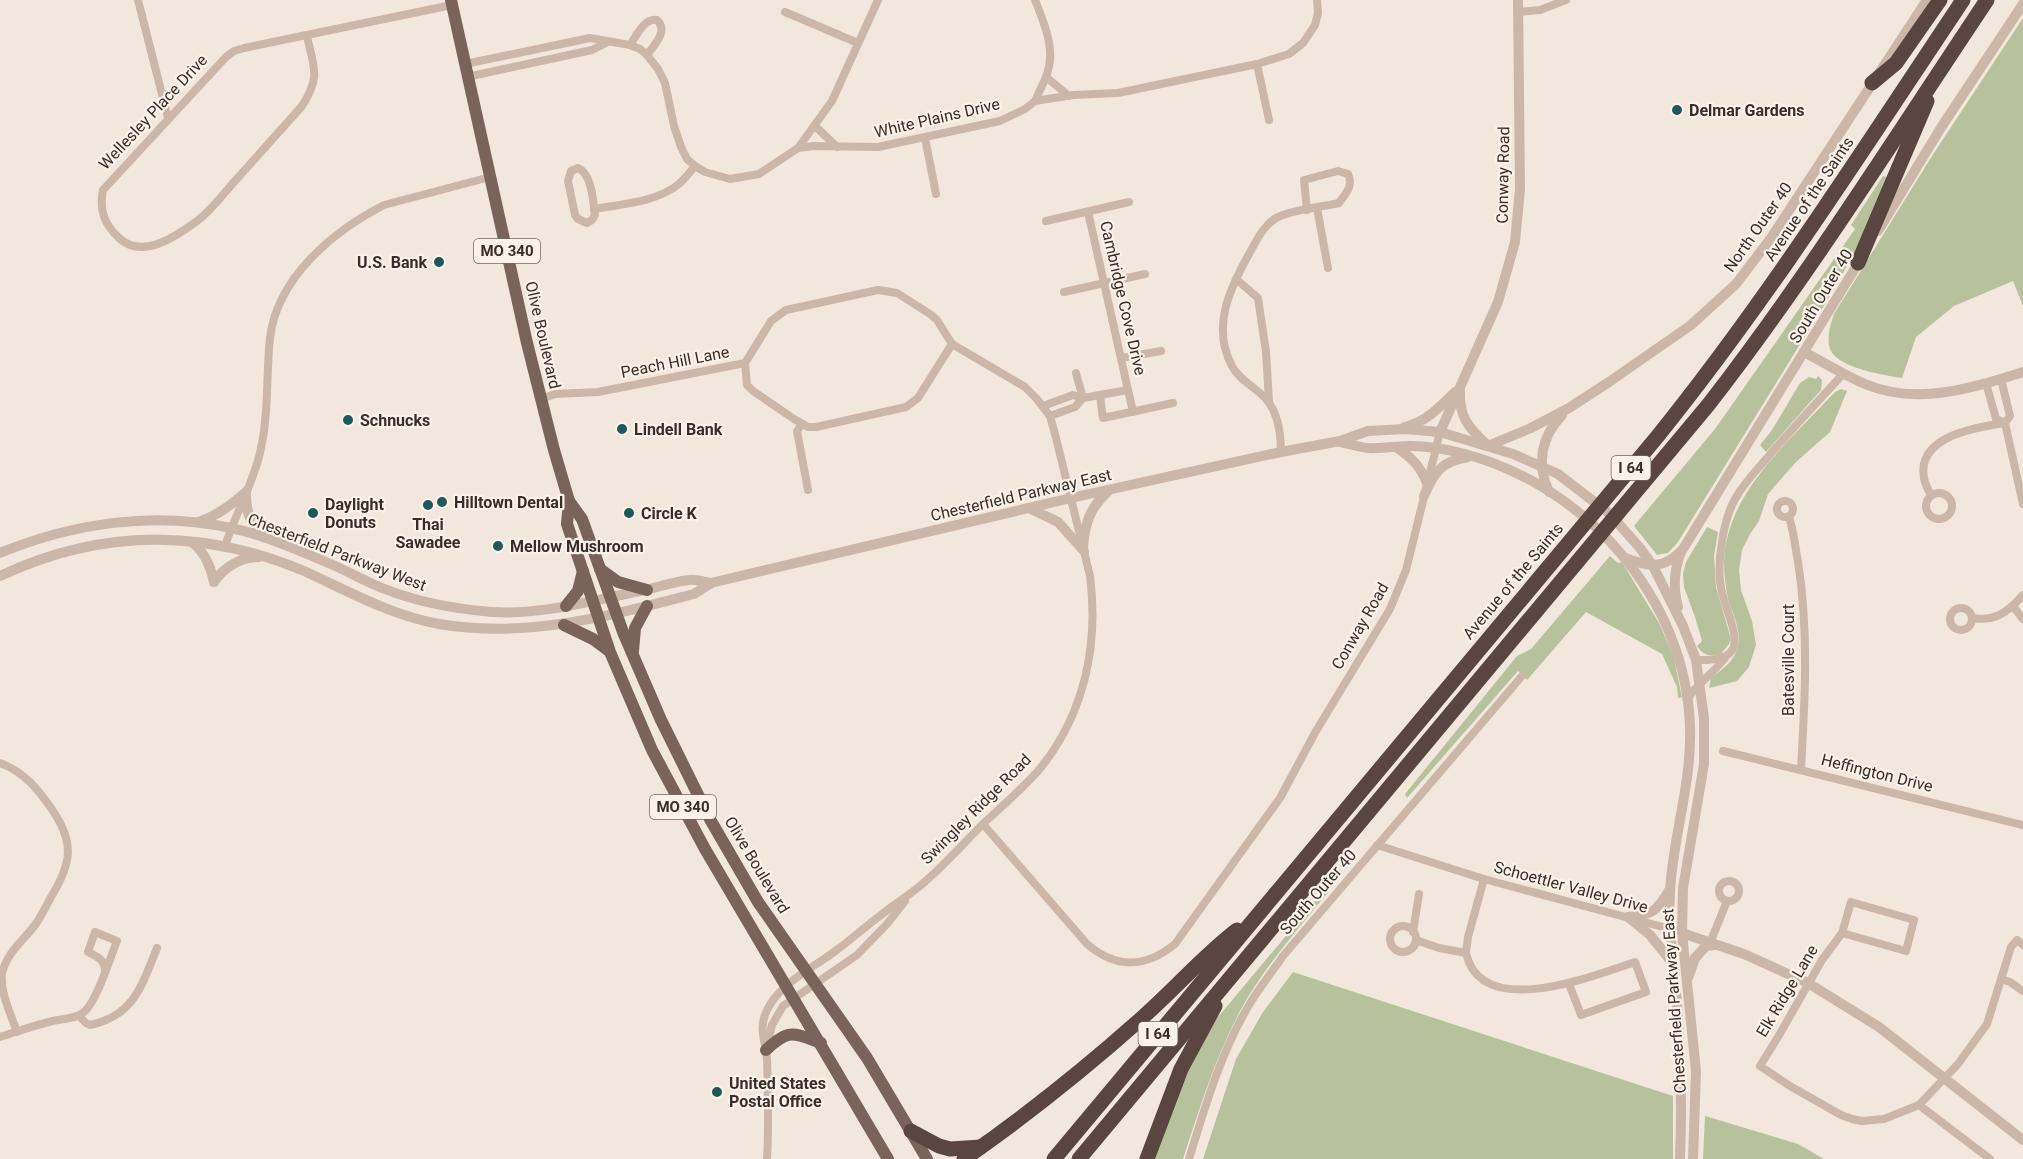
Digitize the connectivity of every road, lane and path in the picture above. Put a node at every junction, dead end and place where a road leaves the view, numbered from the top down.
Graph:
1 (138, 0) edge
2 (878, 0) edge
3 (1035, 0) edge
4 (1317, 0) edge
5 (1518, 0) edge
6 (1543, 0) edge
7 (1566, 0) edge
8 (1927, 0) edge
9 (1940, 0) edge
10 (1963, 0) edge
11 (1987, 0) edge
12 (452, 3) edge
13 (2023, 4) edge
14 (1540, 10) junction
15 (785, 12) dead end
16 (1518, 12) junction
17 (308, 36) junction
18 (858, 43) junction
19 (630, 45) junction
20 (647, 56) junction
21 (1257, 64) junction
22 (466, 70) junction
23 (1938, 74) junction
24 (1046, 77) junction
25 (1872, 83) junction
26 (1069, 96) junction
27 (1035, 101) junction
28 (168, 118) junction
29 (1269, 120) dead end
30 (815, 126) junction
31 (925, 138) junction
32 (837, 147) junction
33 (798, 148) junction
34 (695, 166) junction
35 (490, 177) junction
36 (936, 194) dead end
37 (1129, 202) dead end
38 (1317, 208) junction
39 (594, 209) junction
40 (1306, 210) junction
41 (1088, 212) junction
42 (1046, 221) dead end
43 (1858, 263) junction
44 (1328, 268) dead end
45 (1145, 274) dead end
46 (1236, 279) junction
47 (1104, 283) junction
48 (1064, 292) dead end
49 (952, 344) junction
50 (1161, 351) dead end
51 (1804, 352) junction
52 (1121, 358) junction
53 (745, 363) junction
54 (2023, 372) edge
55 (1076, 374) dead end
56 (1843, 374) junction
57 (2001, 379) junction
58 (1986, 383) junction
59 (1460, 387) junction
60 (1128, 390) junction
61 (1100, 396) junction
62 (541, 399) junction
63 (1083, 399) junction
64 (1269, 401) junction
65 (1173, 403) dead end
66 (1043, 406) junction
67 (1569, 408) junction
68 (1133, 411) junction
69 (1050, 416) junction
70 (2005, 423) junction
71 (802, 424) junction
72 (1397, 430) junction
73 (1440, 432) junction
74 (1340, 441) junction
75 (1488, 445) junction
76 (1396, 446) junction
77 (1436, 448) junction
78 (1281, 452) junction
79 (1472, 456) junction
80 (1541, 466) junction
81 (1427, 483) junction
82 (808, 490) dead end
83 (1109, 490) junction
84 (246, 492) junction
85 (1550, 492) junction
86 (1931, 495) dead end
87 (1424, 496) junction
88 (1071, 498) junction
89 (569, 501) junction
90 (2023, 504) edge
91 (1028, 508) junction
92 (1789, 516) dead end
93 (196, 523) junction
94 (231, 528) junction
95 (273, 541) junction
96 (192, 542) junction
97 (225, 546) junction
98 (1083, 549) junction
99 (1683, 549) junction
100 (0, 554) edge
101 (265, 556) junction
102 (1627, 560) junction
103 (1653, 566) junction
104 (600, 569) junction
105 (583, 570) junction
106 (0, 576) edge
107 (711, 583) junction
108 (647, 590) junction
109 (2023, 595) edge
110 (610, 597) junction
111 (594, 601) junction
112 (566, 606) junction
113 (647, 606) junction
114 (2013, 606) junction
115 (616, 614) junction
116 (600, 618) junction
117 (1972, 618) dead end
118 (2023, 619) edge
119 (1681, 622) junction
120 (564, 625) junction
121 (610, 652) junction
122 (1729, 653) junction
123 (633, 658) junction
124 (1696, 660) junction
125 (1522, 676) dead end
126 (1699, 686) junction
127 (1687, 700) junction
128 (1723, 751) dead end
129 (1, 767) edge
130 (1801, 769) junction
131 (983, 824) junction
132 (2023, 825) edge
133 (1377, 845) junction
134 (1484, 879) junction
135 (1670, 889) junction
136 (910, 894) junction
137 (1419, 894) dead end
138 (1726, 901) dead end
139 (1262, 909) junction
140 (1628, 917) junction
141 (1669, 929) junction
142 (1682, 933) junction
143 (1842, 933) junction
144 (1714, 944) junction
145 (2023, 945) edge
146 (157, 948) dead end
147 (1466, 953) junction
148 (1674, 965) junction
149 (105, 971) junction
150 (806, 972) junction
151 (2001, 979) junction
152 (1229, 980) junction
153 (1687, 981) junction
154 (1808, 983) junction
155 (815, 984) junction
156 (1569, 984) junction
157 (787, 986) junction
158 (2023, 991) edge
159 (794, 998) junction
160 (79, 1016) junction
161 (17, 1032) junction
162 (0, 1037) edge
163 (821, 1043) junction
164 (766, 1050) junction
165 (1943, 1079) junction
166 (1919, 1105) junction
167 (911, 1131) junction
168 (2023, 1140) edge
169 (981, 1147) junction
170 (767, 1159) edge
171 (888, 1159) edge
172 (927, 1159) edge
173 (964, 1159) edge
174 (1054, 1159) edge
175 (1079, 1159) edge
176 (1147, 1159) edge
177 (1189, 1159) edge
178 (1680, 1159) edge
179 (1693, 1159) edge
180 (1989, 1159) edge

1 - 28 street
2 - 18 street
3 - 24 street
4 - 21 street, White Plains Drive
5 - 16 street, Conway Road
6 - 14 street
7 - 14 street
8 - 25 street, North Outer 40
9 - 25 highway
10 - 139 highway, Avenue of the Saints / I 64
11 - 23 highway, I 64
12 - 17 street, Wellesley Place Drive
12 - 22 main road, Olive Boulevard / MO 340
13 - 43 street, South Outer 40
14 - 16 street
15 - 18 street
16 - 59 street, Conway Road
17 - 28 street, Wellesley Place Drive
17 - 28 street, Wellesley Place Drive
18 - 30 street
19 - 20 street
19 - 20 street
19 - 22 street
20 - 34 street
21 - 26 street, White Plains Drive
21 - 29 street
22 - 35 main road, Olive Boulevard / MO 340
23 - 43 highway
23 - 152 highway, I 64
24 - 26 street
24 - 27 street
25 - 67 street, North Outer 40
26 - 27 street, White Plains Drive
27 - 31 street, White Plains Drive
30 - 32 street
30 - 33 street
31 - 32 street, White Plains Drive
31 - 36 street
32 - 33 street, White Plains Drive
33 - 34 street
34 - 39 street
35 - 62 main road, Olive Boulevard / MO 340
35 - 84 street
37 - 41 street
38 - 40 street
38 - 40 street
38 - 44 street
39 - 39 street
40 - 46 street
41 - 42 street
41 - 47 street, Cambridge Cove Drive
43 - 51 street, South Outer 40
45 - 47 street
46 - 64 street
46 - 64 street
47 - 48 street
47 - 52 street, Cambridge Cove Drive
49 - 53 street, Peach Hill Lane
49 - 66 street, Peach Hill Lane
49 - 71 street
50 - 52 street
51 - 56 street
51 - 99 street, South Outer 40
52 - 60 street, Cambridge Cove Drive
53 - 62 street, Peach Hill Lane
53 - 71 street
54 - 57 street
55 - 63 street
56 - 58 street
56 - 122 street
57 - 58 street
57 - 70 street
58 - 70 street
59 - 72 street
59 - 73 street, Conway Road
59 - 75 street
60 - 61 street, Cambridge Cove Drive
60 - 68 street, Cambridge Cove Drive
61 - 63 street, Cambridge Cove Drive
61 - 68 street
62 - 89 main road, Olive Boulevard / MO 340
63 - 66 street, Cambridge Cove Drive
63 - 69 street, Cambridge Cove Drive
64 - 78 street
65 - 68 street
66 - 69 street, Peach Hill Lane
67 - 75 street, North Outer 40
67 - 80 street
69 - 88 street, Peach Hill Lane
70 - 86 street
70 - 90 street
71 - 82 street
72 - 73 street, Chesterfield Parkway East
72 - 74 street, Chesterfield Parkway East
73 - 75 street, Chesterfield Parkway East
73 - 77 street, Conway Road
74 - 76 street, Chesterfield Parkway East
74 - 78 street, Chesterfield Parkway East
75 - 80 street, Chesterfield Parkway East
76 - 77 street, Chesterfield Parkway East
76 - 81 street
77 - 79 street, Chesterfield Parkway East
77 - 81 street, Conway Road
78 - 83 street, Chesterfield Parkway East
79 - 85 street, Chesterfield Parkway East
79 - 87 street
80 - 85 street
80 - 103 street, Chesterfield Parkway East
81 - 87 street, Conway Road
83 - 88 street, Chesterfield Parkway East
83 - 98 street
84 - 93 street
84 - 94 street
84 - 95 street
85 - 102 street, Chesterfield Parkway East
87 - 131 street, Conway Road
88 - 91 street, Chesterfield Parkway East
88 - 98 street, Swingley Ridge Road
89 - 104 main road, Olive Boulevard / MO 340
89 - 105 main road, Olive Boulevard / MO 340
91 - 98 street
91 - 107 street, Chesterfield Parkway East
92 - 130 street, Batesville Court
93 - 94 street, Chesterfield Parkway West
93 - 100 street, Chesterfield Parkway West
94 - 95 street, Chesterfield Parkway West
94 - 97 street
95 - 112 street, Chesterfield Parkway West
96 - 97 street, Chesterfield Parkway West
96 - 101 street
96 - 106 street, Chesterfield Parkway West
97 - 101 street, Chesterfield Parkway West
98 - 131 street, Swingley Ridge Road
99 - 103 street, South Outer 40
99 - 119 street
101 - 120 street, Chesterfield Parkway West
102 - 103 street
102 - 127 street, Chesterfield Parkway East
103 - 119 street, Chesterfield Parkway East
104 - 108 main road
104 - 110 main road, Olive Boulevard / MO 340
105 - 111 main road, Olive Boulevard / MO 340
105 - 112 main road
107 - 108 street, Chesterfield Parkway East
107 - 113 street, Chesterfield Parkway East
108 - 110 street, Chesterfield Parkway East
109 - 114 street
110 - 111 street, Chesterfield Parkway East
110 - 115 main road, Olive Boulevard / MO 340
111 - 112 street, Chesterfield Parkway West
111 - 116 main road, Olive Boulevard / MO 340
113 - 115 street, Chesterfield Parkway East
113 - 123 main road
114 - 117 street
114 - 118 street
115 - 116 street, Chesterfield Parkway East
115 - 123 main road, Olive Boulevard / MO 340
116 - 120 street, Chesterfield Parkway West
116 - 121 main road, Olive Boulevard / MO 340
119 - 124 street, Chesterfield Parkway East
120 - 121 main road
121 - 157 main road, Olive Boulevard / MO 340
122 - 124 street
122 - 126 street
123 - 150 main road, Olive Boulevard / MO 340
124 - 126 street, Chesterfield Parkway East
125 - 133 street, South Outer 40
126 - 127 street
126 - 142 street, Chesterfield Parkway East
127 - 135 street, Chesterfield Parkway East
128 - 130 street, Heffington Drive
129 - 161 street
130 - 132 street, Heffington Drive
131 - 136 street, Swingley Ridge Road
133 - 134 street, Schoettler Valley Drive
133 - 177 street, South Outer 40
134 - 140 street, Schoettler Valley Drive
134 - 147 street
135 - 140 street
135 - 141 street, Chesterfield Parkway East
136 - 150 street, Swingley Ridge Road
136 - 155 street, Swingley Ridge Road
137 - 147 street
138 - 144 street
139 - 169 highway
139 - 174 highway, Avenue of the Saints / I 64
140 - 141 street, Schoettler Valley Drive
140 - 148 street
141 - 142 street, Schoettler Valley Drive
141 - 148 street, Chesterfield Parkway East
142 - 144 street, Schoettler Valley Drive
142 - 153 street, Chesterfield Parkway East
143 - 143 street, Elk Ridge Lane
143 - 154 street, Elk Ridge Lane
144 - 153 street
144 - 154 street, Schoettler Valley Drive
145 - 151 street
146 - 160 street
147 - 156 street
148 - 178 street, Chesterfield Parkway East
149 - 149 street
149 - 160 street
150 - 155 main road, Olive Boulevard / MO 340
150 - 157 street, Swingley Ridge Road
151 - 158 street
151 - 165 street
152 - 175 highway, I 64
152 - 176 highway
153 - 179 street, Chesterfield Parkway East
154 - 165 street, Schoettler Valley Drive
154 - 166 street, Elk Ridge Lane
155 - 159 street, Swingley Ridge Road
155 - 167 main road, Olive Boulevard / MO 340
156 - 156 street
157 - 159 main road, Olive Boulevard / MO 340
157 - 164 street, Swingley Ridge Road
159 - 163 main road, Olive Boulevard / MO 340
159 - 164 street, Swingley Ridge Road
160 - 161 street
161 - 162 street
163 - 164 main road
163 - 171 main road, Olive Boulevard / MO 340
164 - 170 street, Swingley Ridge Road
165 - 166 street
165 - 168 street, Schoettler Valley Drive
166 - 180 street
167 - 169 highway
167 - 172 main road, Olive Boulevard / MO 340
169 - 173 highway

